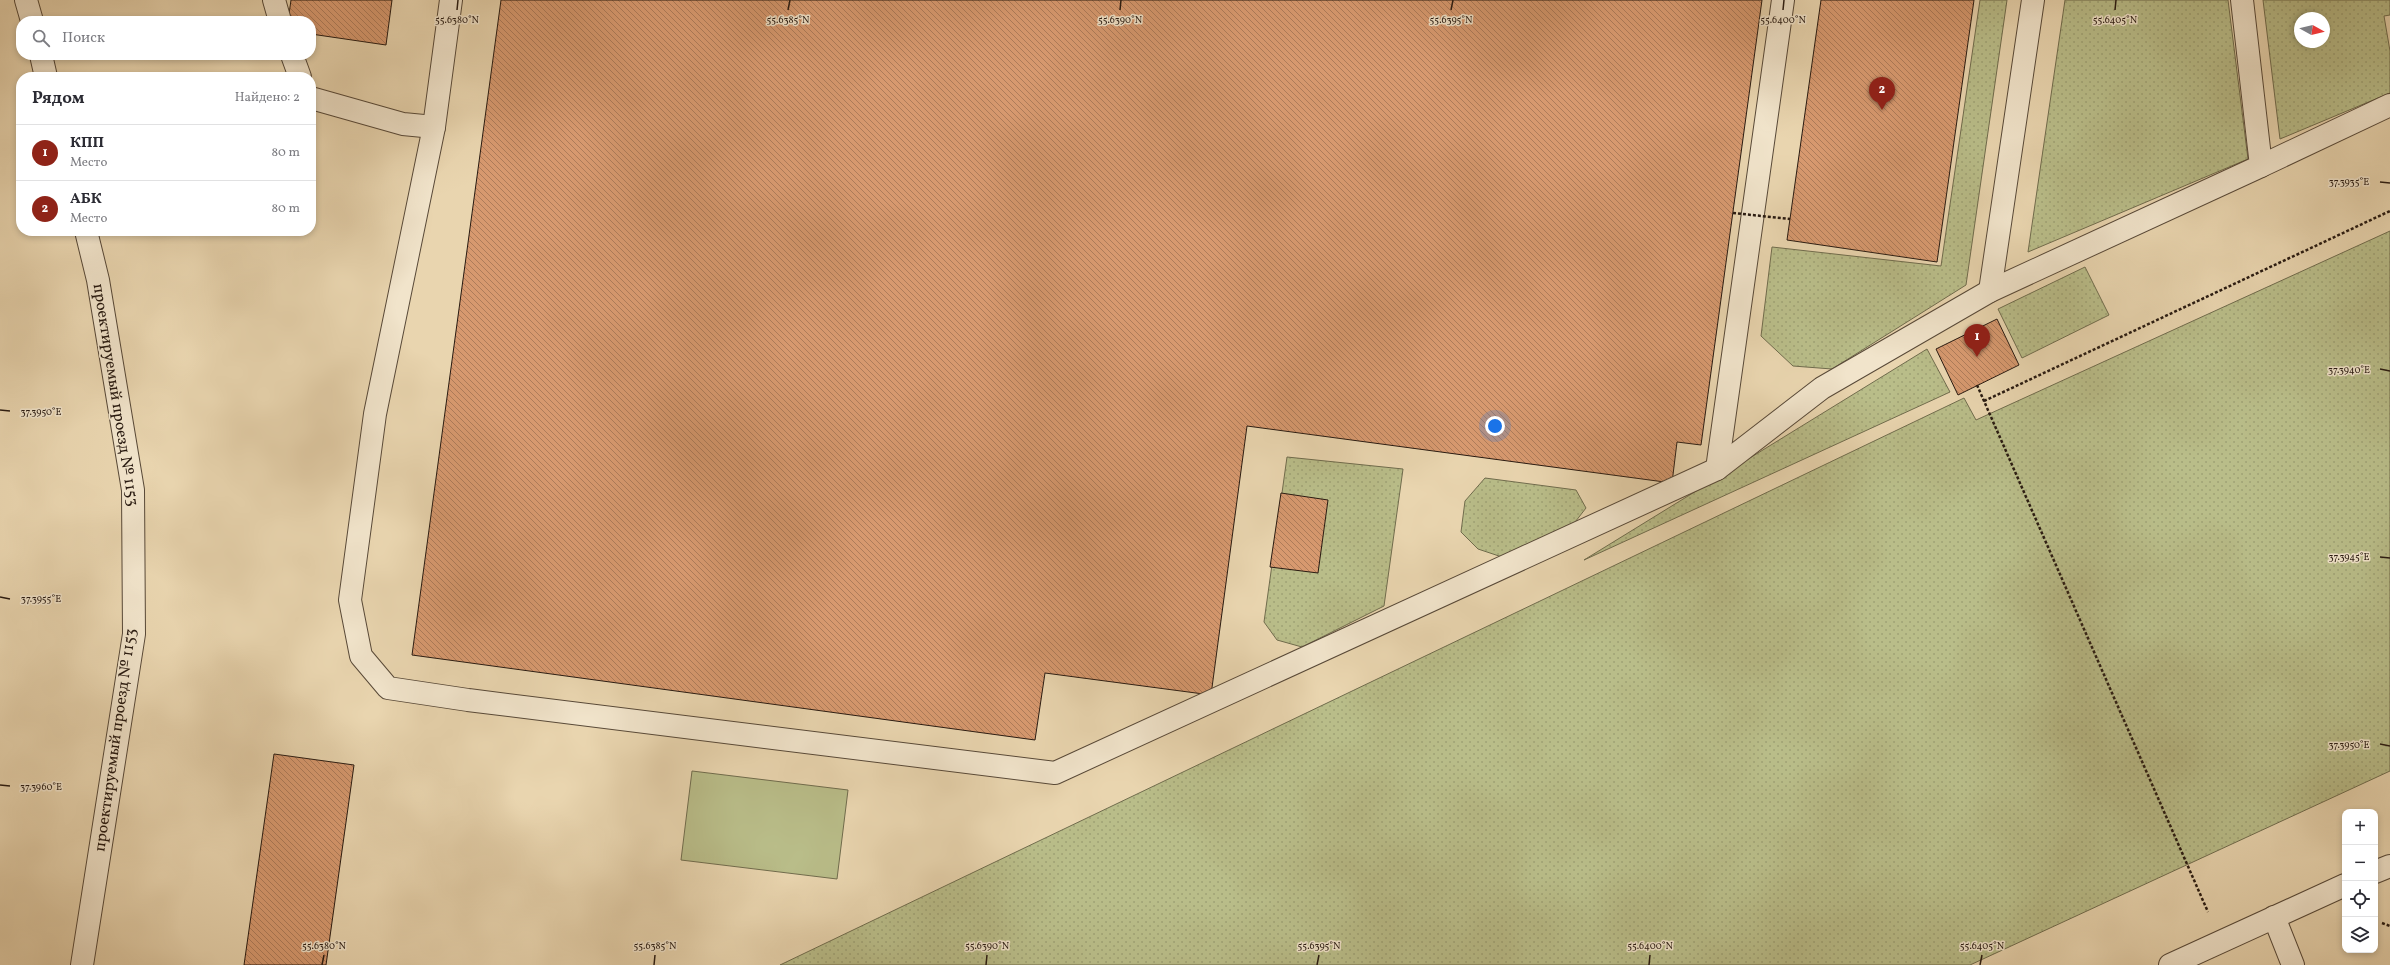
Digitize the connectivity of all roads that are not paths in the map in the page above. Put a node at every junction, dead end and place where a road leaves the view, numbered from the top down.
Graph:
1 (26, 0) edge
2 (274, 0) edge
3 (451, 0) edge
4 (1783, 0) edge
5 (2033, 0) edge
6 (2242, 0) edge
7 (31, 16) edge
8 (279, 16) edge
9 (42, 60) edge
10 (294, 60) edge
11 (45, 72) edge
12 (298, 72) edge
13 (316, 99) edge
14 (2390, 105) edge
15 (434, 127) junction
16 (2261, 166) junction
17 (87, 236) edge
18 (1990, 291) junction
19 (1716, 469) junction
20 (2390, 866) edge
21 (2378, 871) edge
22 (2342, 886) edge
23 (2274, 917) junction
24 (82, 965) edge
25 (2170, 965) edge
26 (2293, 965) edge

1 - 7 street
2 - 8 street
3 - 15 street
4 - 19 street
5 - 18 street
6 - 16 street
9 - 11 street
10 - 12 street
13 - 15 street
14 - 16 street
15 - 19 street
16 - 18 street
17 - 24 street, проектируемый проезд № 1153
18 - 19 street
20 - 21 street
22 - 23 street
23 - 25 street
23 - 26 street

